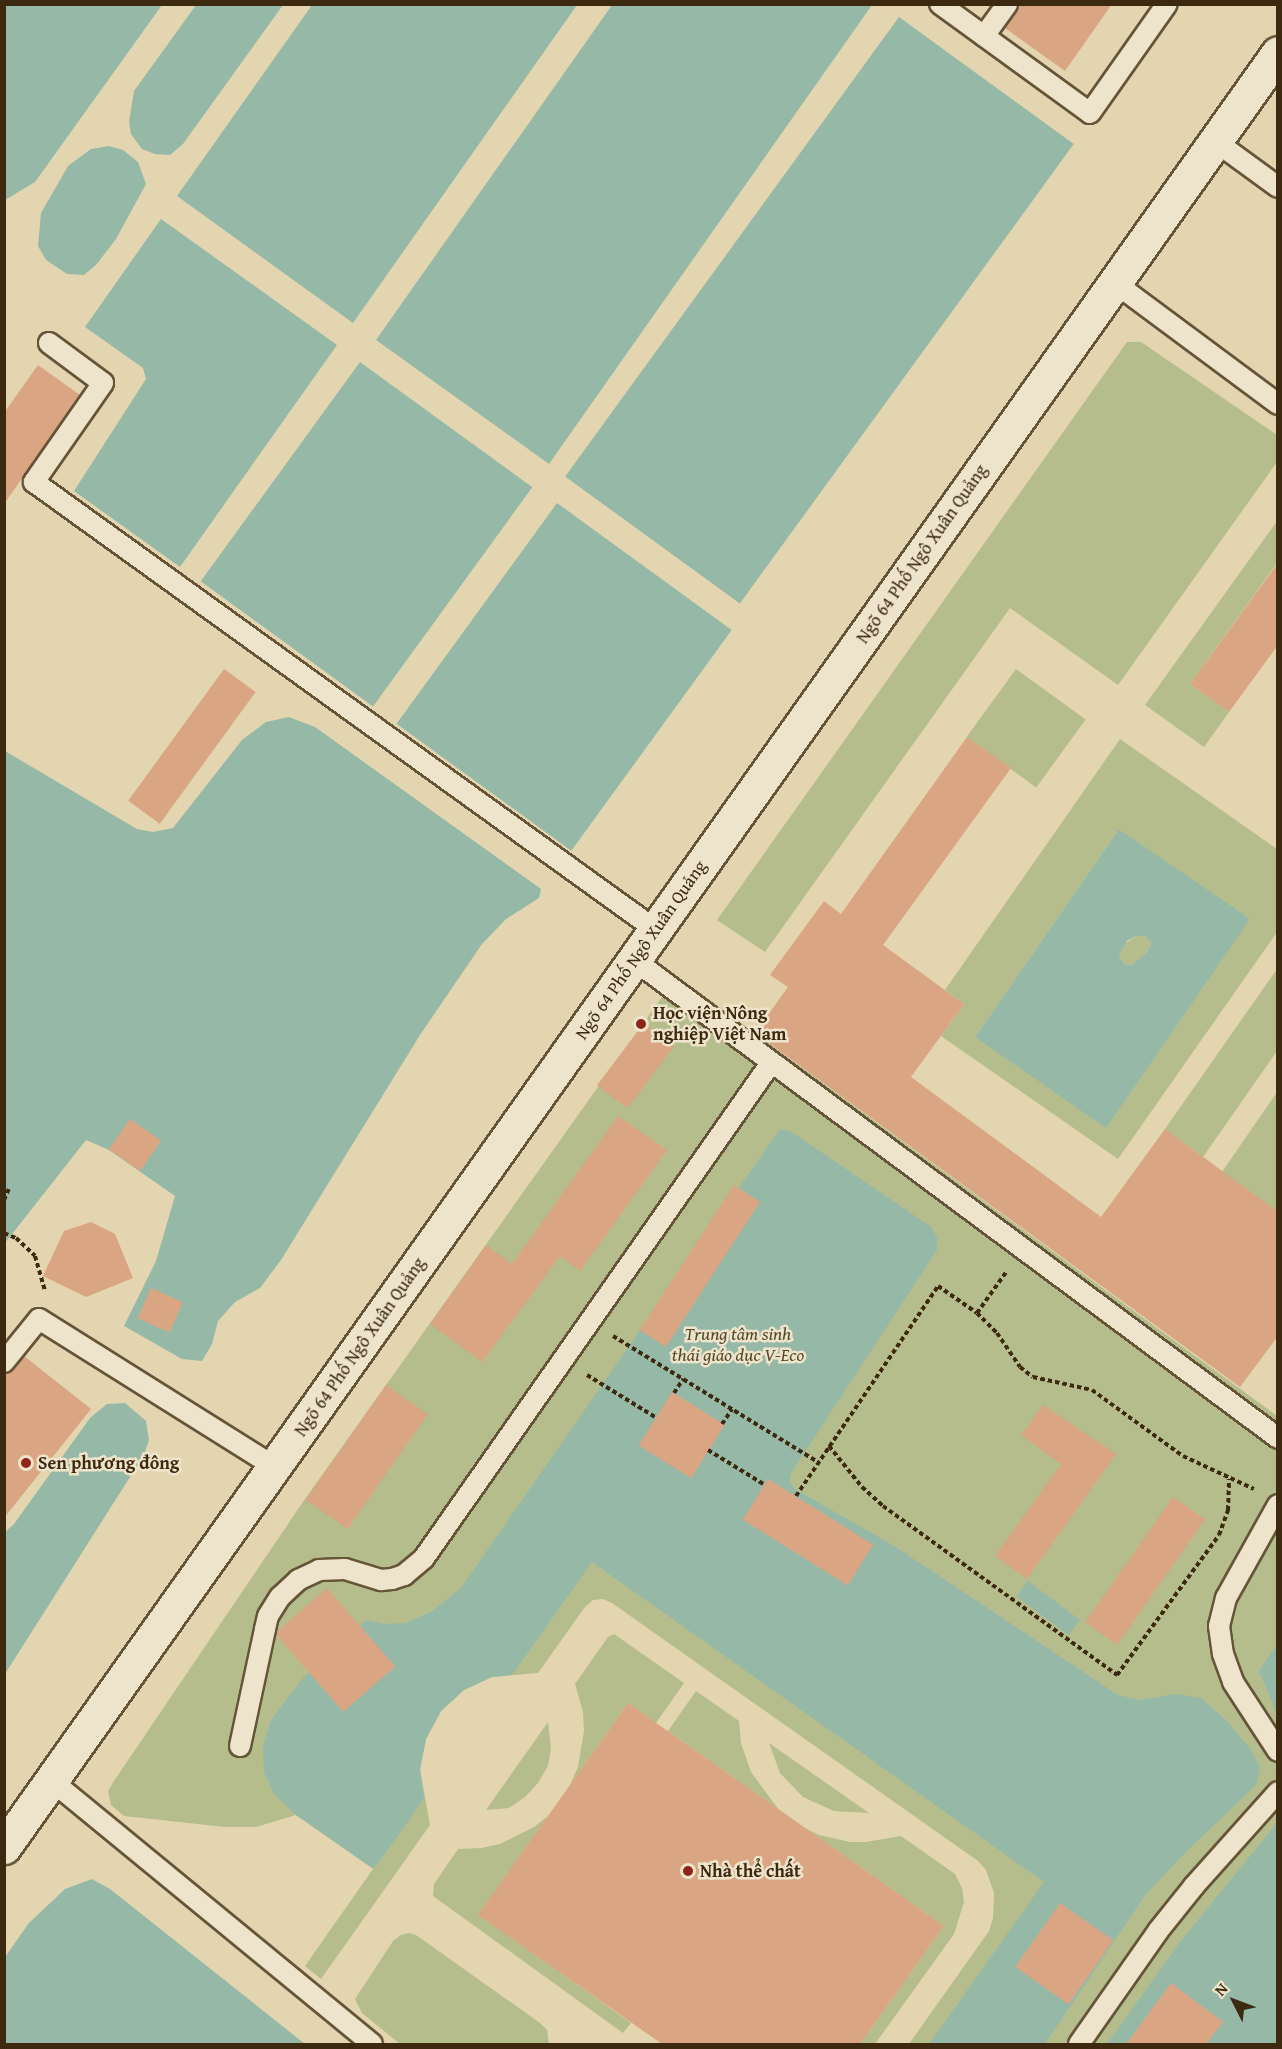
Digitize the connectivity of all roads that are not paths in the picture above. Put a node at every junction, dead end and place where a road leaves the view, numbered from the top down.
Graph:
1 (940, 4) edge
2 (1007, 4) edge
3 (1167, 4) edge
4 (984, 36) junction
5 (1274, 66) edge
6 (1215, 141) junction
7 (1278, 187) edge
8 (1115, 283) junction
9 (49, 343) dead end
10 (1278, 404) edge
11 (656, 930) junction
12 (634, 960) junction
13 (771, 1063) junction
14 (4, 1362) edge
15 (1278, 1438) edge
16 (274, 1467) junction
17 (1278, 1505) edge
18 (240, 1746) dead end
19 (1278, 1751) edge
20 (52, 1781) junction
21 (1278, 1792) edge
22 (5, 1845) edge
23 (372, 2044) edge
24 (1079, 2044) edge

1 - 4 lane
2 - 4 lane
3 - 4 lane
5 - 6 street, Ngõ 64 Phố Ngô Xuân Quảng
6 - 7 lane
6 - 8 street, Ngõ 64 Phố Ngô Xuân Quảng
8 - 10 lane
8 - 11 street, Ngõ 64 Phố Ngô Xuân Quảng
9 - 11 lane
11 - 12 street, Ngõ 64 Phố Ngô Xuân Quảng
12 - 13 lane
12 - 16 street, Ngõ 64 Phố Ngô Xuân Quảng
13 - 15 lane
13 - 18 lane
14 - 16 lane
16 - 20 street, Ngõ 64 Phố Ngô Xuân Quảng
17 - 19 lane
20 - 22 street, Ngõ 64 Phố Ngô Xuân Quảng
20 - 23 lane
21 - 24 lane

